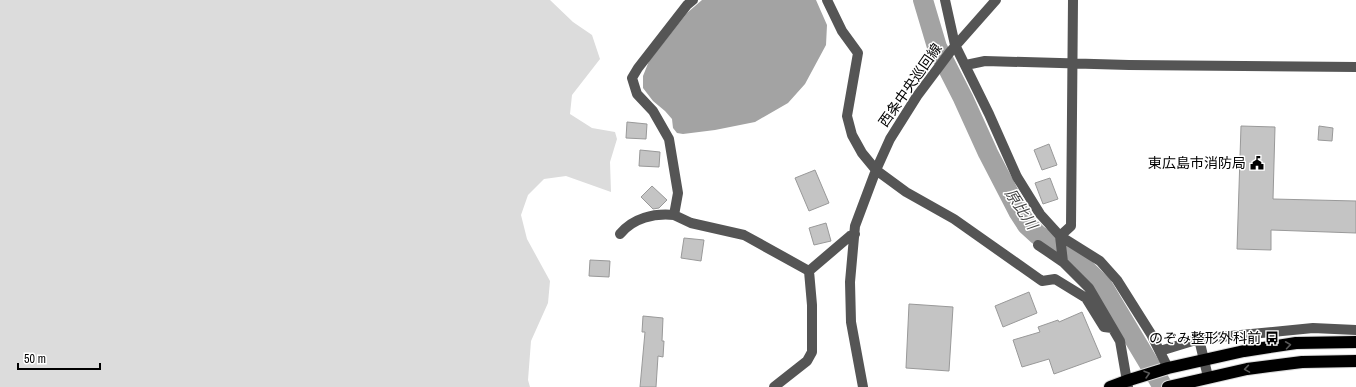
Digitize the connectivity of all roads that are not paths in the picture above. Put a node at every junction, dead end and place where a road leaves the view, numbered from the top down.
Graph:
1 (827, 0) edge
2 (945, 0) edge
3 (996, 0) edge
4 (1073, 0) edge
5 (687, 2) edge
6 (953, 48) junction
7 (1073, 63) junction
8 (966, 65) junction
9 (1356, 67) edge
10 (876, 170) junction
11 (674, 214) junction
12 (620, 234) dead end
13 (855, 234) junction
14 (1060, 236) junction
15 (1038, 245) dead end
16 (1063, 262) junction
17 (809, 271) junction
18 (1112, 328) junction
19 (1356, 330) edge
20 (1199, 340) junction
21 (1356, 342) edge
22 (1160, 351) junction
23 (1203, 360) junction
24 (1356, 361) edge
25 (1168, 368) junction
26 (1208, 377) junction
27 (1126, 384) edge
28 (1174, 386) edge
29 (774, 387) edge
30 (863, 387) edge
31 (1110, 387) edge

1 - 10 street
2 - 6 street
3 - 6 street, 西条中央巡回線
4 - 7 street
5 - 11 street
6 - 8 street
6 - 10 street, 西条中央巡回線
7 - 8 street
7 - 9 street
7 - 14 street
8 - 14 street
10 - 13 street, 西条中央巡回線
10 - 18 street
11 - 12 street
11 - 17 street
13 - 17 street
13 - 30 street, 西条中央巡回線
14 - 16 street
14 - 22 street
15 - 16 street
16 - 18 street
17 - 29 street
18 - 27 street
19 - 20 street
20 - 22 street
20 - 23 street
23 -> 21 highway
22 - 25 street
23 - 25 highway
23 - 26 street
24 -> 26 highway
27 -> 25 highway
26 - 28 highway
27 - 31 highway

